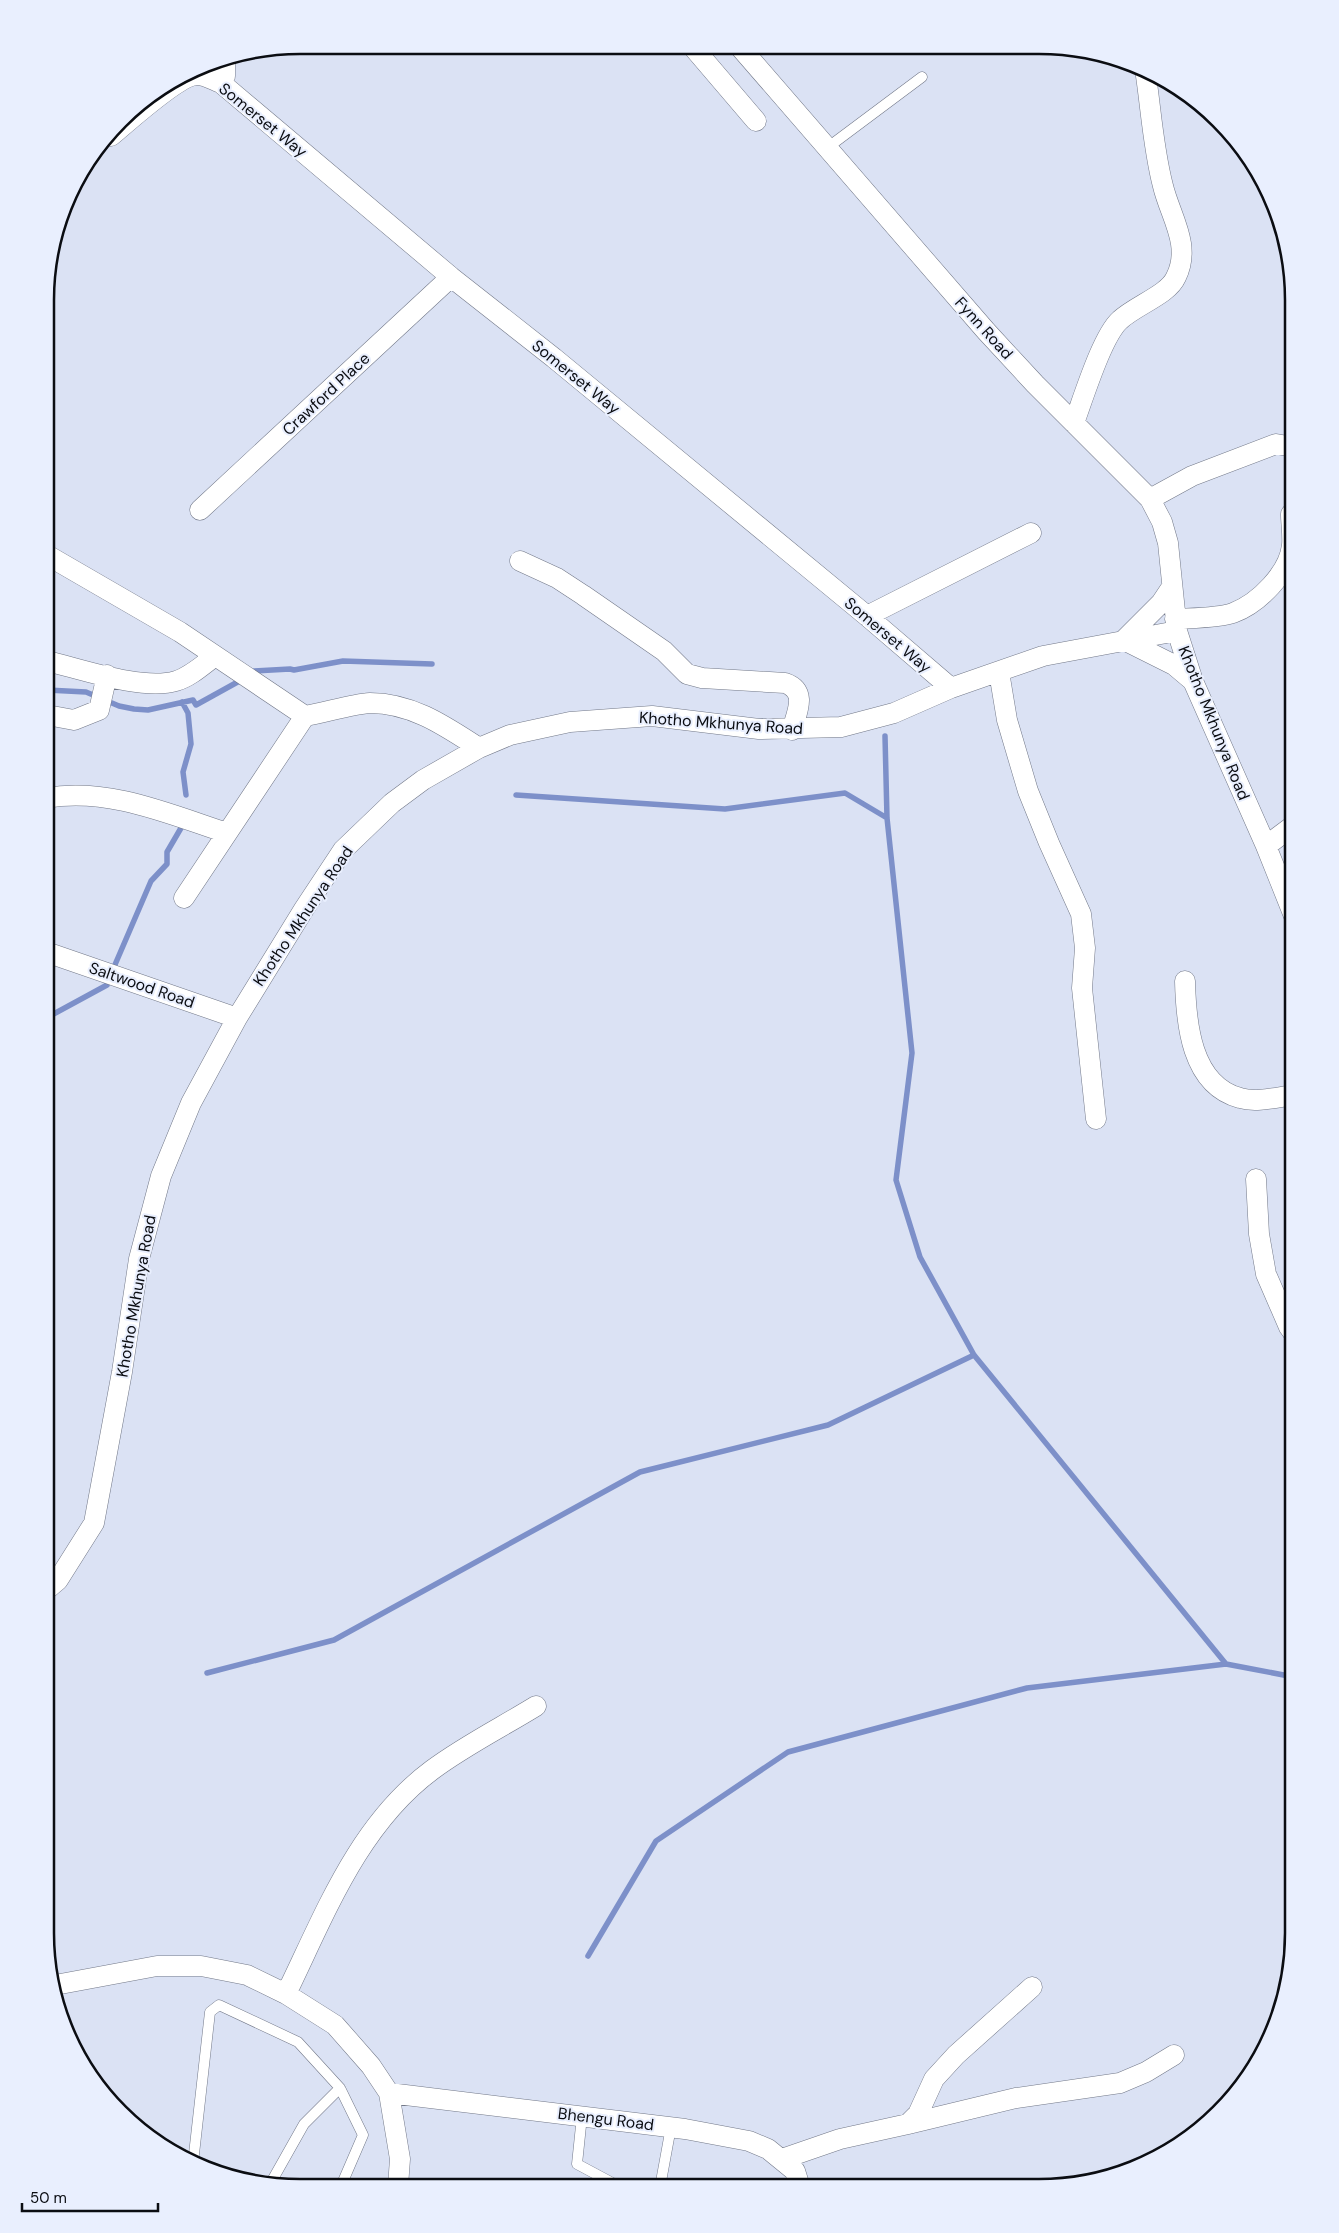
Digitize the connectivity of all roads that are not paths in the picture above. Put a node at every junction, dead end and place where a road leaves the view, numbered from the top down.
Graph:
1 (699, 54) edge
2 (746, 54) edge
3 (225, 66) edge
4 (198, 76) edge
5 (922, 77) dead end
6 (1146, 78) edge
7 (221, 83) junction
8 (157, 100) edge
9 (146, 108) edge
10 (756, 121) dead end
11 (827, 148) junction
12 (451, 277) junction
13 (1074, 423) junction
14 (1285, 446) edge
15 (1150, 499) junction
16 (200, 510) dead end
17 (1031, 533) dead end
18 (54, 560) edge
19 (520, 561) dead end
20 (1285, 564) edge
21 (1171, 588) junction
22 (867, 616) junction
23 (1176, 625) junction
24 (1124, 640) junction
25 (215, 656) junction
26 (54, 663) edge
27 (999, 672) junction
28 (1193, 681) junction
29 (106, 682) junction
30 (951, 688) junction
31 (54, 716) edge
32 (305, 716) junction
33 (792, 730) junction
34 (478, 748) junction
35 (54, 796) edge
36 (1285, 832) edge
37 (227, 833) junction
38 (1266, 846) junction
39 (1285, 894) edge
40 (184, 898) dead end
41 (54, 955) edge
42 (1185, 981) dead end
43 (237, 1018) junction
44 (1285, 1096) edge
45 (1096, 1119) dead end
46 (1256, 1179) dead end
47 (1285, 1318) edge
48 (54, 1583) edge
49 (536, 1706) dead end
50 (59, 1984) edge
51 (1032, 1987) dead end
52 (286, 1994) junction
53 (1174, 2055) dead end
54 (340, 2088) junction
55 (389, 2094) junction
56 (582, 2116) junction
57 (908, 2124) junction
58 (671, 2127) junction
59 (194, 2155) edge
60 (782, 2159) junction
61 (274, 2178) edge
62 (345, 2179) edge
63 (399, 2179) edge
64 (605, 2179) edge
65 (661, 2179) edge
66 (798, 2179) edge

1 - 10 street
2 - 11 street, Fynn Road
3 - 7 street
4 - 7 street, Somerset Way
5 - 11 lane
6 - 13 street
7 - 12 street, Somerset Way
8 - 9 street, Somerset Way
11 - 13 street, Fynn Road
12 - 16 street, Crawford Place
12 - 22 street, Somerset Way
13 - 15 street, Fynn Road
14 - 15 street
15 - 21 street, Fynn Road
17 - 22 street
18 - 25 street
19 - 33 street
20 - 23 street
21 - 23 street, Fynn Road
21 - 24 street
22 - 30 street, Somerset Way
23 - 24 street, Khotho Mkhunya Road
23 - 28 street, Khotho Mkhunya Road
24 - 27 street, Khotho Mkhunya Road
24 - 28 street
25 - 29 street
25 - 32 street
26 - 29 street
27 - 30 street, Khotho Mkhunya Road
27 - 45 street
28 - 38 street, Khotho Mkhunya Road
29 - 31 street
30 - 33 street, Khotho Mkhunya Road
32 - 34 street
32 - 37 street
33 - 34 street, Khotho Mkhunya Road
34 - 43 street, Khotho Mkhunya Road
35 - 37 street
36 - 38 street
37 - 40 street
38 - 39 street, Khotho Mkhunya Road
41 - 43 street, Saltwood Road
42 - 44 street
43 - 48 street, Khotho Mkhunya Road
46 - 47 street
49 - 52 street
50 - 52 street
51 - 57 street
52 - 55 street
53 - 57 street
54 - 59 lane
54 - 61 lane
54 - 62 lane
55 - 56 street, Bhengu Road
55 - 63 street
56 - 58 street, Bhengu Road
56 - 64 lane
57 - 60 street
58 - 60 street, Bhengu Road
58 - 65 lane
60 - 66 street, Bhengu Road

